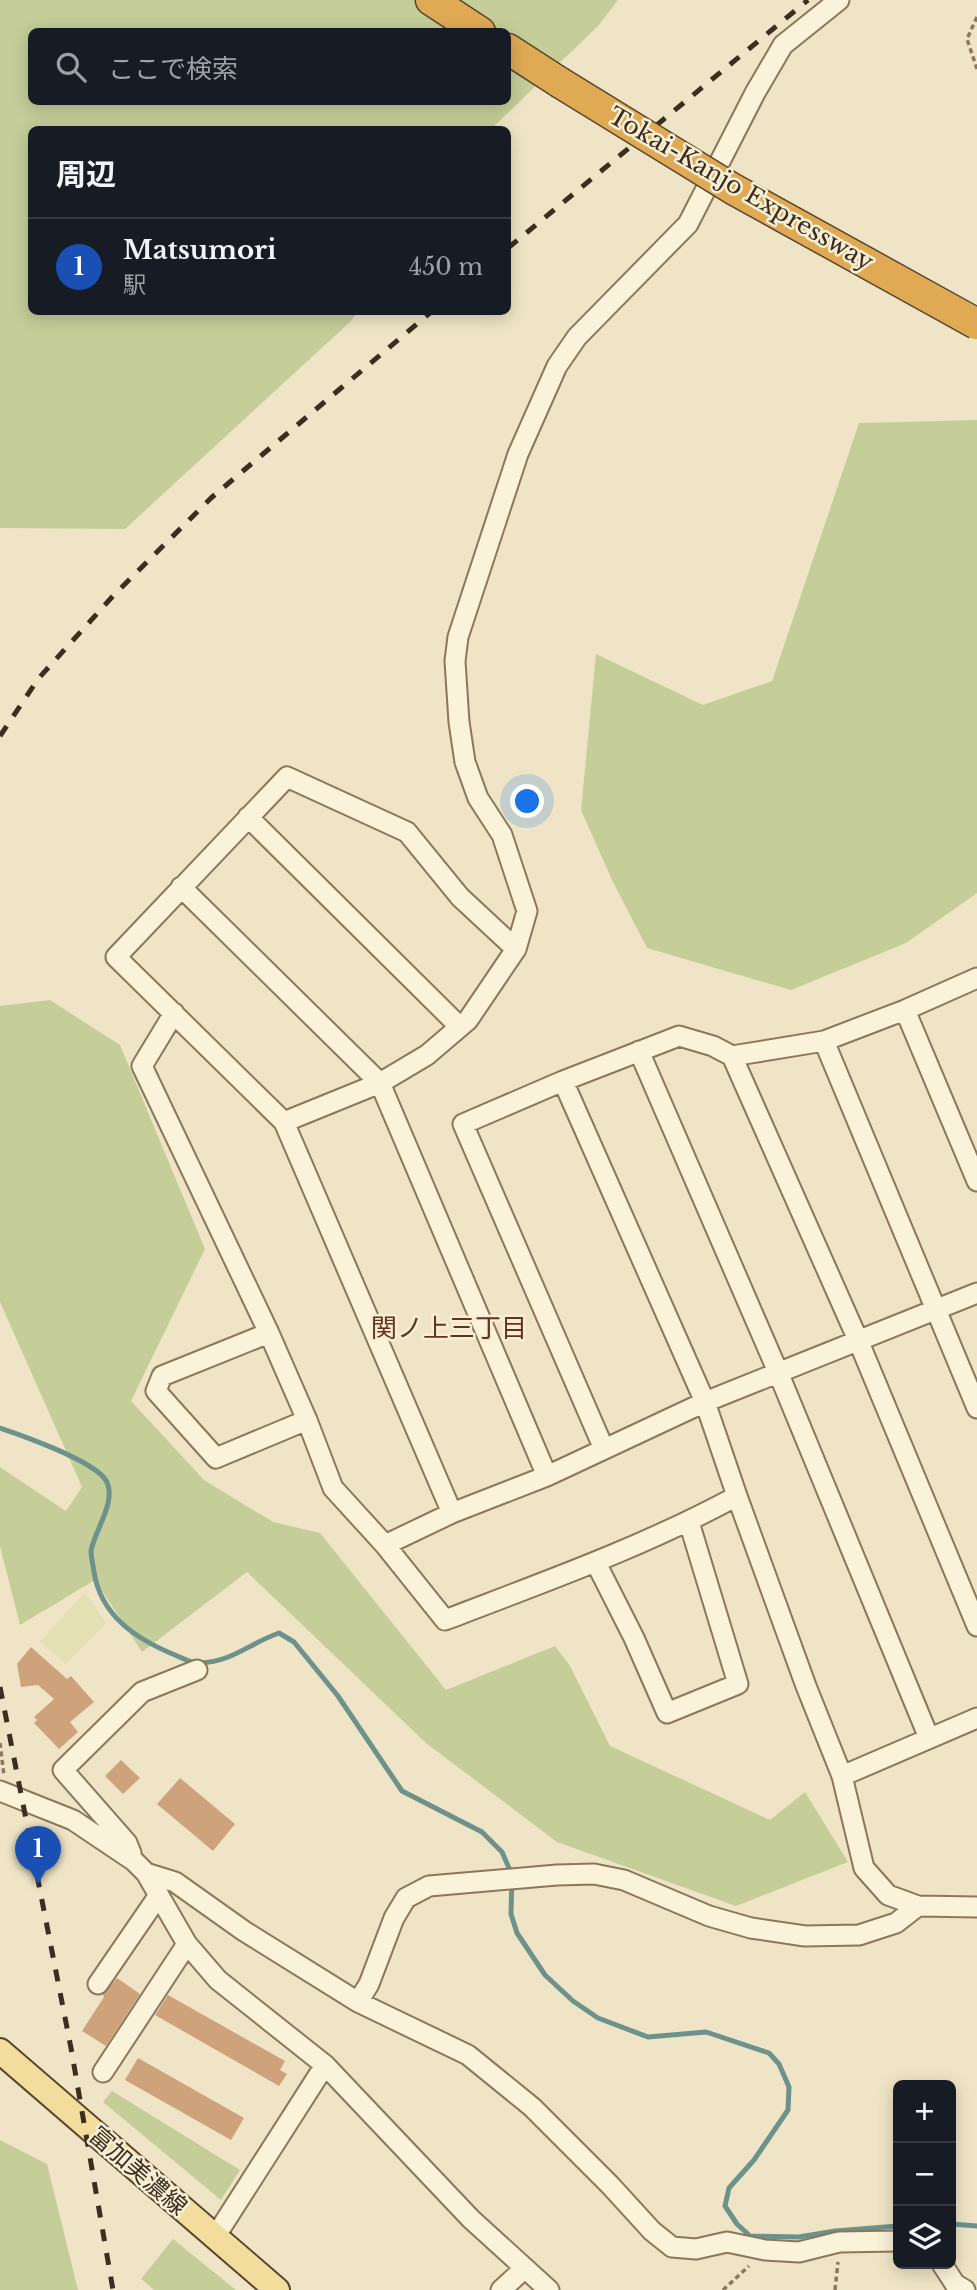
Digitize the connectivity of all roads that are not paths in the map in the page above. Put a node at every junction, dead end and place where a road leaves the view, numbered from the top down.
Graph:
1 (431, 0) edge
2 (839, 0) edge
3 (474, 28) edge
4 (511, 51) edge
5 (977, 324) edge
6 (247, 817) junction
7 (181, 887) junction
8 (516, 949) junction
9 (977, 978) edge
10 (905, 1010) junction
11 (174, 1013) junction
12 (460, 1027) junction
13 (824, 1041) junction
14 (639, 1051) junction
15 (732, 1056) junction
16 (563, 1081) junction
17 (380, 1083) junction
18 (284, 1122) junction
19 (977, 1181) edge
20 (977, 1293) edge
21 (935, 1309) junction
22 (269, 1333) junction
23 (858, 1340) junction
24 (778, 1372) junction
25 (705, 1402) junction
26 (977, 1408) edge
27 (307, 1420) junction
28 (604, 1449) junction
29 (547, 1476) junction
30 (737, 1496) junction
31 (452, 1513) junction
32 (689, 1522) junction
33 (385, 1545) junction
34 (596, 1563) junction
35 (977, 1626) edge
36 (197, 1670) dead end
37 (977, 1718) edge
38 (929, 1738) junction
39 (842, 1776) junction
40 (2, 1792) edge
41 (140, 1867) junction
42 (159, 1895) junction
43 (918, 1906) junction
44 (977, 1907) edge
45 (187, 1944) junction
46 (98, 1984) dead end
47 (358, 2002) junction
48 (0, 2052) edge
49 (325, 2065) junction
50 (103, 2072) dead end
51 (215, 2237) junction
52 (893, 2241) edge
53 (525, 2268) junction
54 (945, 2269) edge
55 (277, 2290) edge
56 (501, 2290) edge
57 (549, 2290) edge
58 (965, 2290) edge

1 - 3 highway
2 - 8 street
4 - 5 highway, Tokai-Kanjo Expressway, bridge
6 - 7 street
6 - 8 street
6 - 12 street
7 - 11 street
7 - 17 street
8 - 12 street
9 - 10 street
10 - 13 street
10 - 19 street
11 - 18 street
11 - 22 street
12 - 17 street
13 - 15 street
13 - 21 street
14 - 15 street
14 - 16 street
14 - 24 street
15 - 23 street
16 - 25 street
16 - 28 street
17 - 18 street
17 - 29 street
18 - 31 street
20 - 21 street
21 - 23 street
21 - 26 street
22 - 27 street
22 - 27 street
23 - 24 street
23 - 35 street
24 - 25 street
24 - 38 street
25 - 28 street
25 - 30 street
27 - 33 street
28 - 29 street
29 - 31 street
30 - 32 street
30 - 39 street
31 - 33 street
32 - 34 street
32 - 34 street
33 - 34 street
36 - 41 street
37 - 38 street
38 - 39 street
39 - 43 street
40 - 41 street
41 - 42 street
41 - 47 street
42 - 45 street
42 - 46 street
43 - 44 street
43 - 47 street
45 - 49 street
45 - 50 street
47 - 52 street
48 - 51 main road, 富加美濃線
49 - 51 street
49 - 53 street
51 - 55 main road, 富加美濃線
53 - 56 street
53 - 57 street
54 - 58 street

